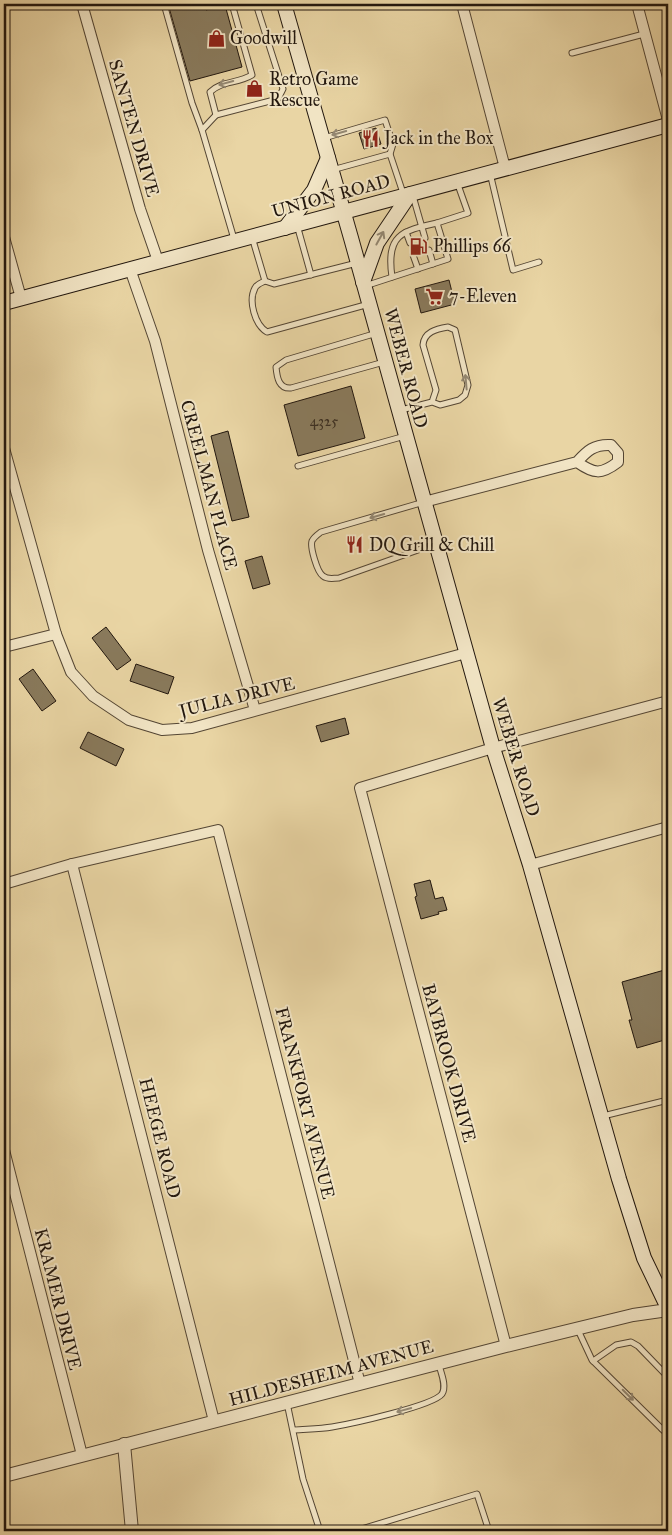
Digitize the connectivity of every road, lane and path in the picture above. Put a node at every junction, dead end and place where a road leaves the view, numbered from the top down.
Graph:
1 (82, 4) edge
2 (164, 4) edge
3 (232, 4) edge
4 (256, 4) edge
5 (284, 4) edge
6 (462, 4) edge
7 (637, 4) edge
8 (644, 34) junction
9 (572, 53) dead end
10 (216, 115) junction
11 (668, 120) edge
12 (668, 125) edge
13 (202, 130) junction
14 (322, 138) junction
15 (390, 154) junction
16 (330, 164) junction
17 (505, 168) junction
18 (490, 172) junction
19 (457, 181) junction
20 (409, 194) junction
21 (343, 212) junction
22 (437, 223) junction
23 (422, 226) junction
24 (291, 227) junction
25 (406, 232) junction
26 (4, 237) edge
27 (252, 237) junction
28 (425, 238) dead end
29 (234, 241) junction
30 (410, 244) dead end
31 (429, 250) dead end
32 (413, 255) dead end
33 (158, 261) junction
34 (539, 262) dead end
35 (358, 263) junction
36 (433, 264) junction
37 (130, 269) junction
38 (418, 269) junction
39 (311, 275) junction
40 (392, 277) junction
41 (265, 281) junction
42 (364, 285) junction
43 (21, 298) junction
44 (4, 303) edge
45 (369, 304) junction
46 (377, 333) junction
47 (385, 362) junction
48 (432, 402) junction
49 (398, 411) junction
50 (406, 436) junction
51 (4, 448) edge
52 (577, 462) dead end
53 (298, 466) dead end
54 (424, 502) junction
55 (436, 544) junction
56 (56, 634) junction
57 (4, 647) edge
58 (466, 653) junction
59 (668, 701) edge
60 (255, 710) junction
61 (492, 748) junction
62 (668, 827) edge
63 (72, 864) junction
64 (530, 865) junction
65 (4, 884) edge
66 (668, 1100) edge
67 (602, 1116) junction
68 (4, 1150) edge
69 (668, 1309) edge
70 (578, 1330) junction
71 (506, 1346) junction
72 (593, 1361) junction
73 (439, 1363) junction
74 (668, 1377) edge
75 (360, 1384) junction
76 (287, 1402) junction
77 (214, 1421) junction
78 (668, 1424) edge
79 (662, 1429) junction
80 (294, 1430) junction
81 (668, 1434) edge
82 (124, 1444) junction
83 (82, 1455) junction
84 (4, 1476) edge
85 (487, 1523) junction
86 (132, 1531) edge
87 (320, 1531) edge
88 (355, 1531) edge
89 (483, 1531) edge
90 (490, 1531) edge

1 - 33 street, SANTEN DRIVE
2 - 13 lane
3 -> 10 lane
4 - 10 lane
5 - 14 main road, WEBER ROAD
6 - 17 street
7 - 8 street
8 - 9 lane
8 - 11 street
10 - 13 lane
12 - 17 main road, UNION ROAD
13 - 29 lane
15 -> 14 lane
14 - 16 main road, WEBER ROAD
15 - 16 lane
15 - 20 lane
16 - 21 main road, WEBER ROAD
16 - 24 main road
17 - 18 main road, UNION ROAD
18 - 19 main road, UNION ROAD
18 - 34 lane
19 - 20 main road, UNION ROAD
19 - 22 lane
20 - 21 main road, UNION ROAD
20 - 23 lane
42 -> 20 main road
21 - 24 main road, UNION ROAD
21 - 35 main road, WEBER ROAD
22 - 23 lane
22 - 36 lane
23 - 25 lane
23 - 28 lane
24 - 27 main road, UNION ROAD
24 - 39 lane
25 - 30 lane
25 - 40 lane
26 - 43 street
27 - 29 main road, UNION ROAD
27 - 41 lane
29 - 33 main road, UNION ROAD
31 - 36 lane
32 - 38 lane
33 - 37 main road, UNION ROAD
35 - 39 lane
35 - 42 main road, WEBER ROAD
36 - 38 lane
37 - 43 main road, UNION ROAD
37 - 60 street, CREELMAN PLACE
38 - 40 lane
39 - 41 lane
40 - 42 lane
41 - 45 lane
42 - 45 main road, WEBER ROAD
43 - 44 main road, UNION ROAD
45 - 46 main road, WEBER ROAD
46 - 47 main road, WEBER ROAD
46 - 47 lane
47 - 49 main road, WEBER ROAD
48 -> 48 lane
48 - 49 lane
49 - 50 main road, WEBER ROAD
50 - 53 lane
50 - 54 main road, WEBER ROAD
51 - 56 street, JULIA DRIVE
52 - 54 street
54 - 55 main road, WEBER ROAD
54 -> 55 lane
55 - 58 main road, WEBER ROAD
56 - 57 street
56 - 60 street, JULIA DRIVE
58 - 60 street, JULIA DRIVE
58 - 61 main road, WEBER ROAD
59 - 61 street
61 - 64 main road, WEBER ROAD
61 - 71 street, BAYBROOK DRIVE
62 - 64 street
63 - 65 street
63 - 75 street, FRANKFORT AVENUE
63 - 77 street, HEEGE ROAD
64 - 67 main road, WEBER ROAD
66 - 67 lane
67 - 69 main road, WEBER ROAD
68 - 83 street, KRAMER DRIVE
69 - 70 street, HILDESHEIM AVENUE
70 - 71 street, HILDESHEIM AVENUE
70 - 72 lane
71 - 73 street, HILDESHEIM AVENUE
72 - 74 lane
72 -> 79 lane
73 - 75 street, HILDESHEIM AVENUE
73 -> 80 lane
75 - 76 street, HILDESHEIM AVENUE
76 - 77 street, HILDESHEIM AVENUE
76 - 80 lane
77 - 82 street, HILDESHEIM AVENUE
78 - 79 lane
79 - 81 lane
80 - 87 lane
82 - 83 street, HILDESHEIM AVENUE
82 - 86 street
83 - 84 street, HILDESHEIM AVENUE
85 - 88 lane
85 - 89 lane
85 - 90 lane

